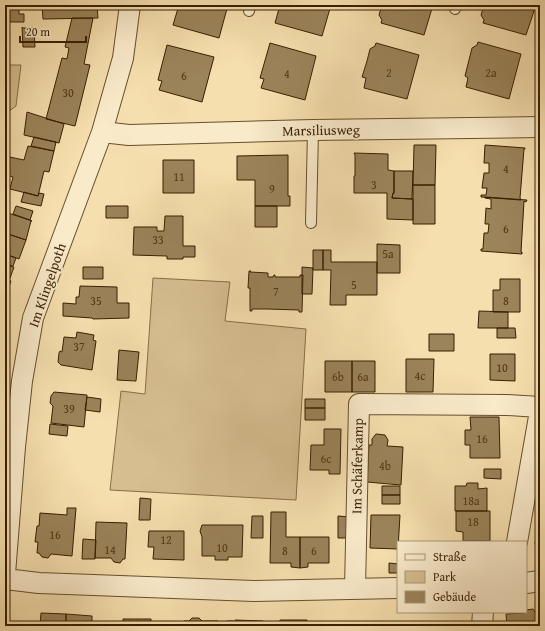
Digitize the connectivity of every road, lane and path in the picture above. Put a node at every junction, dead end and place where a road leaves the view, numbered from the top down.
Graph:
1 (130, 5) edge
2 (540, 127) edge
3 (313, 130) junction
4 (102, 132) junction
5 (311, 223) dead end
6 (540, 407) edge
7 (540, 411) edge
8 (10, 446) edge
9 (517, 541) edge
10 (5, 574) edge
11 (5, 579) edge
12 (540, 581) edge
13 (527, 583) edge
14 (397, 588) edge
15 (355, 589) junction
16 (483, 613) edge
17 (482, 626) edge

1 - 4 street, Im Klingelpoth
2 - 3 street, Marsiliusweg
3 - 4 street, Marsiliusweg
3 - 5 lane
4 - 8 street, Im Klingelpoth
6 - 15 street, Im Schäferkamp
7 - 9 street
8 - 10 street, Im Klingelpoth
11 - 15 street
12 - 13 street
14 - 15 street
16 - 17 street

